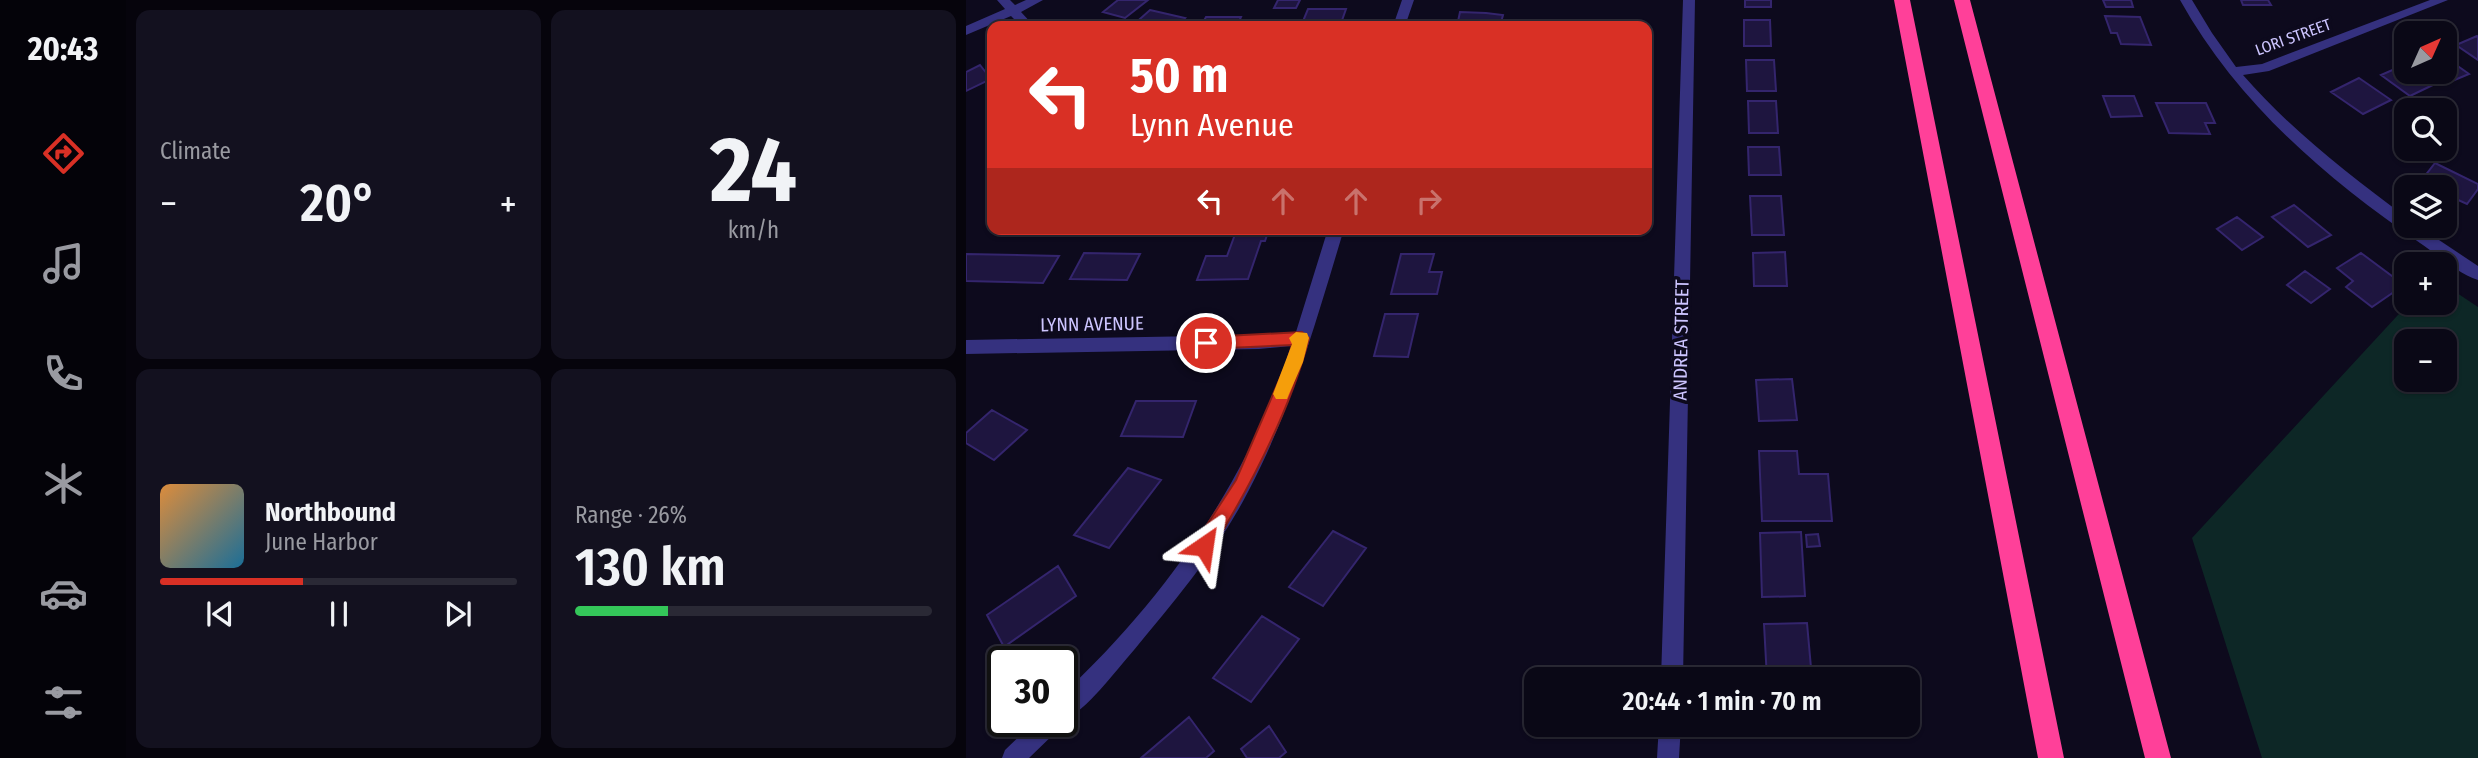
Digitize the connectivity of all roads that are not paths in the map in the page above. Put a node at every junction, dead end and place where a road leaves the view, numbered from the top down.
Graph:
1 (1003, 0) edge
2 (1037, 0) edge
3 (1408, 0) edge
4 (1689, 0) edge
5 (1902, 0) edge
6 (1962, 0) edge
7 (2186, 0) edge
8 (2442, 0) edge
9 (1013, 11) junction
10 (990, 21) edge
11 (1023, 21) edge
12 (1401, 21) edge
13 (987, 22) edge
14 (966, 31) edge
15 (2232, 72) junction
16 (2394, 216) edge
17 (1334, 235) edge
18 (2425, 238) edge
19 (2478, 274) edge
20 (1302, 338) junction
21 (966, 347) edge
22 (1672, 667) edge
23 (1078, 695) edge
24 (1035, 737) edge
25 (1669, 737) edge
26 (1013, 758) edge
27 (1668, 758) edge
28 (2051, 758) edge
29 (2158, 758) edge

1 - 9 street
2 - 9 street
3 - 12 street
4 - 22 street, ANDREA STREET
5 - 28 highway
6 - 29 highway
7 - 15 street
8 - 15 street, LORI STREET
9 - 10 street
9 - 11 street
13 - 14 street
15 - 16 street
17 - 20 street
18 - 19 street
20 - 21 street, LYNN AVENUE
20 - 23 street
24 - 26 street
25 - 27 street

